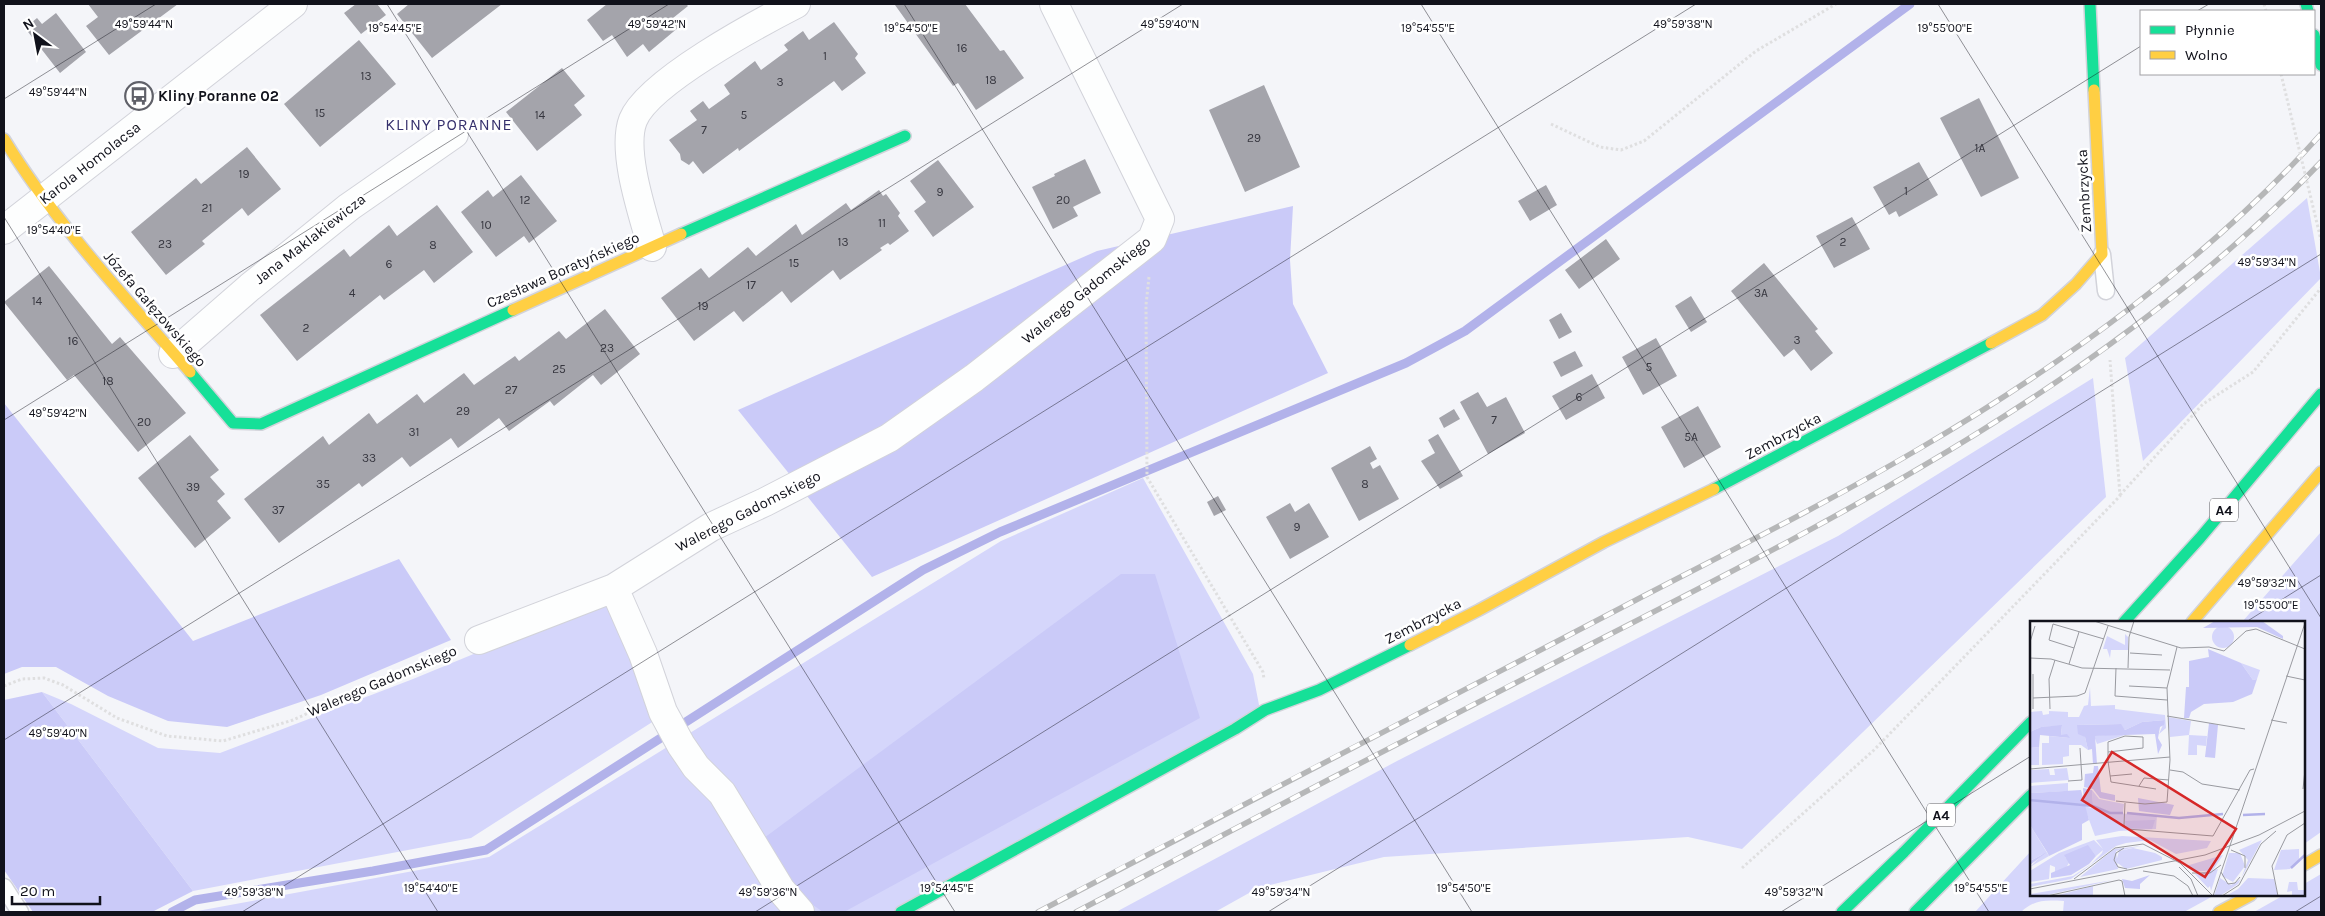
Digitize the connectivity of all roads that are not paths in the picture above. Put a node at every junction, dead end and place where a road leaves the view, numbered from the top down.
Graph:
1 (293, 4) edge
2 (796, 4) edge
3 (1054, 4) edge
4 (2090, 4) edge
5 (2315, 38) edge
6 (2321, 65) edge
7 (454, 134) dead end
8 (905, 136) dead end
9 (4, 139) edge
10 (44, 198) junction
11 (4, 230) edge
12 (652, 247) junction
13 (2102, 254) junction
14 (2106, 291) dead end
15 (173, 354) junction
16 (2321, 394) edge
17 (233, 423) joint
18 (2321, 472) edge
19 (614, 588) junction
20 (2125, 621) edge
21 (2193, 621) edge
22 (479, 640) road end
23 (2030, 723) edge
24 (2030, 796) edge
25 (2321, 855) edge
26 (2305, 864) edge
27 (4, 887) edge
28 (2249, 896) edge
29 (20, 912) edge
30 (800, 912) edge
31 (901, 912) edge
32 (1842, 912) edge
33 (1915, 912) edge
34 (2219, 912) edge

1 - 10 street, Karola Homolacsa
2 - 12 street
3 - 19 street, Walerego Gadomskiego
4 - 13 main road, Zembrzycka
5 - 6 main road
7 - 15 street, Jana Maklakiewicza
8 - 12 main road, Czesława Boratyńskiego
9 - 10 main road, Józefa Gałęzowskiego
10 - 11 street, Karola Homolacsa
10 - 15 main road, Józefa Gałęzowskiego
12 - 17 main road, Czesława Boratyńskiego
13 - 14 lane
13 - 31 main road, Zembrzycka
15 - 17 main road, Józefa Gałęzowskiego
16 - 20 main road, A4
18 - 21 main road
19 - 22 street, Walerego Gadomskiego
19 - 30 street
23 - 32 main road, A4
24 - 33 main road
25 - 26 main road
27 - 29 lane
28 - 34 main road

